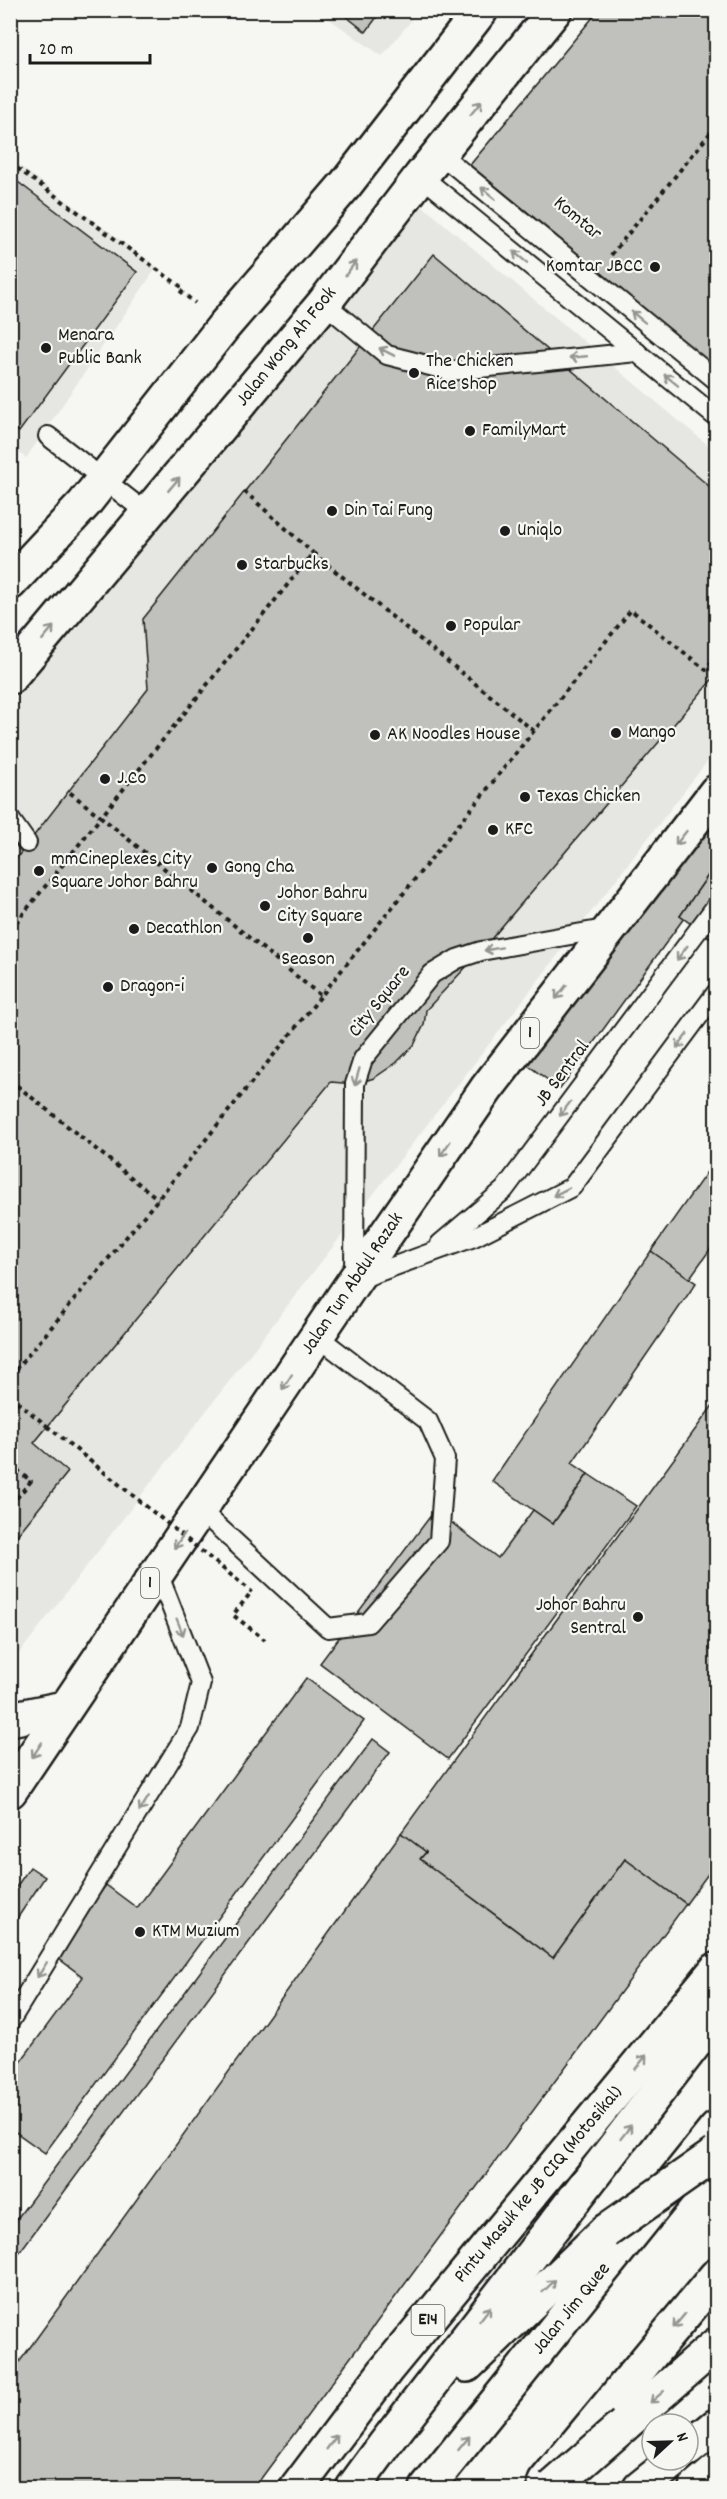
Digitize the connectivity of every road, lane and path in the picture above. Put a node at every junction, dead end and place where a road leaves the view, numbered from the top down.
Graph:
1 (481, 10) edge
2 (555, 10) edge
3 (717, 126) edge
4 (10, 163) edge
5 (430, 164) junction
6 (605, 262) dead end
7 (193, 302) dead end
8 (324, 303) junction
9 (637, 352) junction
10 (717, 380) edge
11 (717, 417) edge
12 (48, 436) dead end
13 (102, 480) junction
14 (244, 491) dead end
15 (148, 514) junction
16 (314, 553) junction
17 (10, 583) edge
18 (717, 657) edge
19 (10, 677) edge
20 (534, 731) junction
21 (68, 791) dead end
22 (717, 792) edge
23 (101, 817) junction
24 (10, 819) edge
25 (10, 832) edge
26 (717, 906) edge
27 (612, 927) junction
28 (10, 930) edge
29 (717, 993) edge
30 (321, 996) junction
31 (10, 1080) edge
32 (158, 1199) junction
33 (429, 1252) junction
34 (354, 1281) junction
35 (317, 1336) junction
36 (10, 1377) edge
37 (10, 1396) edge
38 (10, 1464) edge
39 (10, 1506) edge
40 (200, 1510) junction
41 (158, 1573) junction
42 (265, 1640) dead end
43 (64, 1708) junction
44 (10, 1719) edge
45 (10, 1791) edge
46 (717, 1970) edge
47 (717, 2016) edge
48 (10, 2021) edge
49 (717, 2129) edge
50 (717, 2154) edge
51 (717, 2276) edge
52 (717, 2345) edge
53 (717, 2426) edge
54 (700, 2439) edge
55 (386, 2443) junction
56 (717, 2471) edge
57 (660, 2472) edge
58 (297, 2488) edge
59 (353, 2488) edge
60 (427, 2488) edge
61 (539, 2488) edge
62 (552, 2488) edge
63 (640, 2488) edge
64 (696, 2488) edge

1 - 13 main road
5 -> 2 main road, Jalan Wong Ah Fook
3 - 6 path, Komtar
4 - 7 path
8 -> 5 main road, Jalan Wong Ah Fook
9 -> 5 lane
10 -> 5 lane
9 -> 8 lane
15 -> 8 main road, Jalan Wong Ah Fook
11 -> 9 lane
12 - 13 lane
13 - 15 lane
13 - 17 main road
14 - 16 path
19 -> 15 main road, Jalan Wong Ah Fook
16 - 20 path
16 - 23 path
18 - 20 path
20 - 30 path
21 - 23 path
22 -> 27 main road, Jalan Tun Abdul Razak / 1
23 - 28 path
23 - 30 path
24 - 25 lane
26 -> 33 lane, JB Sentral
27 -> 34 main road, Jalan Tun Abdul Razak / 1
27 -> 34 lane, City Square
29 -> 33 lane, JB Sentral
30 - 32 path
31 - 32 path
32 - 36 path
33 - 34 lane, JB Sentral
34 - 35 main road, Jalan Tun Abdul Razak / 1
35 -> 40 main road, Jalan Tun Abdul Razak / 1
35 - 40 lane
37 - 42 path, bridge
38 - 39 path
40 -> 41 main road, Jalan Tun Abdul Razak / 1
41 - 43 main road, Jalan Tun Abdul Razak / 1
41 -> 48 lane
43 - 44 main road
43 -> 45 main road, Jalan Tun Abdul Razak / 1
58 -> 46 main road, Pintu Masuk ke JB CIQ (Motosikal) / E14
55 -> 47 main road, E14
60 -> 49 main road, Jalan Jim Quee
55 -> 50 main road, E14, bridge
51 -> 61 main road
52 -> 62 main road, bridge
53 - 54 main road
55 - 59 main road, E14
56 - 64 main road
57 - 63 main road

